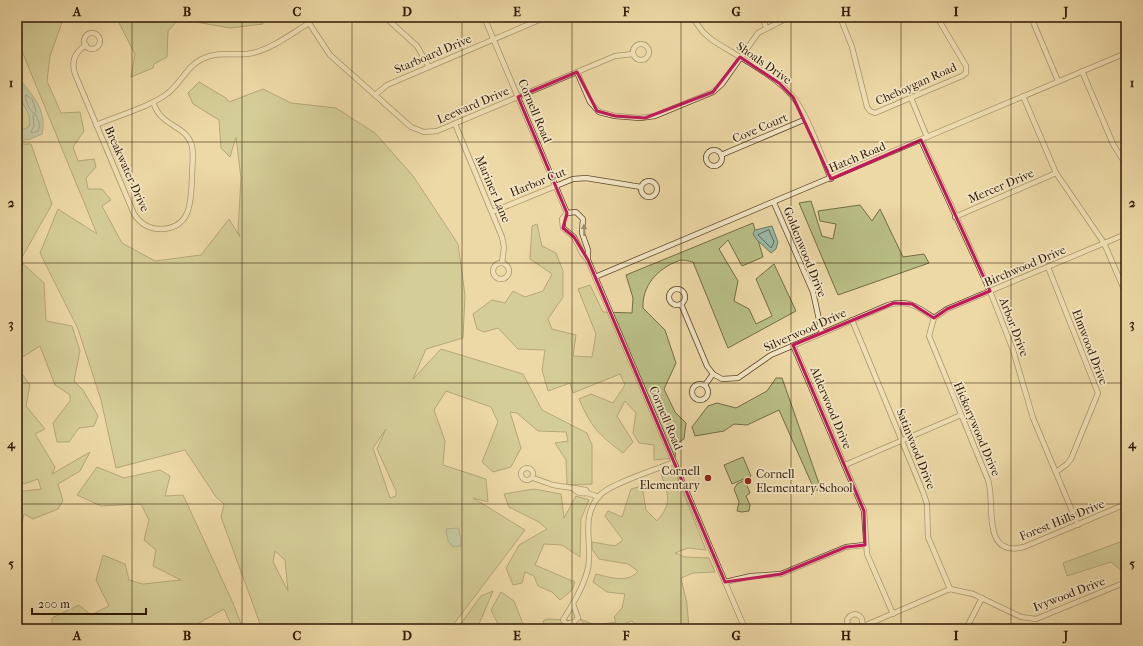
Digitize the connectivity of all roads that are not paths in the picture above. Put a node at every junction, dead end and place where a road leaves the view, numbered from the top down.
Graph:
1 (305, 17) edge
2 (385, 17) edge
3 (484, 17) edge
4 (546, 17) edge
5 (692, 17) edge
6 (762, 17) edge
7 (789, 17) edge
8 (840, 17) edge
9 (937, 17) edge
10 (1031, 17) edge
11 (309, 23) junction
12 (766, 27) junction
13 (493, 39) junction
14 (86, 45) dead end
15 (1126, 53) edge
16 (633, 54) dead end
17 (740, 58) junction
18 (429, 67) junction
19 (1082, 71) junction
20 (577, 72) junction
21 (1058, 81) junction
22 (375, 95) junction
23 (1023, 96) junction
24 (518, 97) junction
25 (911, 98) junction
26 (152, 102) junction
27 (806, 119) junction
28 (455, 124) junction
29 (96, 125) junction
30 (927, 137) junction
31 (921, 140) junction
32 (721, 155) dead end
33 (1126, 165) edge
34 (1056, 173) junction
35 (831, 179) junction
36 (555, 185) junction
37 (641, 187) dead end
38 (774, 202) junction
39 (492, 212) junction
40 (567, 213) junction
41 (954, 217) junction
42 (1126, 234) edge
43 (1104, 243) junction
44 (588, 260) junction
45 (502, 263) dead end
46 (1048, 267) junction
47 (595, 277) junction
48 (990, 291) junction
49 (1126, 294) edge
50 (680, 304) dead end
51 (934, 318) junction
52 (852, 320) junction
53 (822, 333) junction
54 (793, 345) junction
55 (713, 374) junction
56 (705, 385) dead end
57 (961, 415) junction
58 (903, 440) junction
59 (674, 462) junction
60 (845, 465) junction
61 (1056, 472) junction
62 (533, 478) dead end
63 (599, 497) junction
64 (1126, 504) edge
65 (1078, 525) junction
66 (865, 545) junction
67 (1004, 546) joint
68 (725, 582) junction
69 (1126, 582) edge
70 (950, 589) junction
71 (982, 598) junction
72 (573, 604) dead end
73 (893, 614) junction
74 (863, 624) junction
75 (745, 629) edge
76 (851, 629) edge
77 (859, 629) edge
78 (966, 629) edge

1 - 11 street
2 - 18 street
3 - 13 street, Cornell Road
4 - 13 street, Starboard Drive
5 - 17 street, Shoals Drive
6 - 12 street
7 - 12 street
8 - 25 street, Cheboygan Road
9 - 25 street, Cheboygan Road
10 - 21 street
11 - 22 street, Leeward Drive
11 - 26 street
12 - 17 street
13 - 18 street, Starboard Drive
13 - 24 street, Cornell Road
14 - 29 street, Breakwater Drive
15 - 19 street, Hatch Road
16 - 20 street, Leeward Drive
17 - 20 street
17 - 27 street, Shoals Drive
18 - 22 street, Starboard Drive
19 - 21 street, Hatch Road
19 - 33 street
20 - 24 street, Leeward Drive
21 - 23 street, Hatch Road
22 - 28 street, Leeward Drive
23 - 30 street, Hatch Road
23 - 34 street
24 - 28 street, Leeward Drive
24 - 36 street, Cornell Road
25 - 30 street
26 - 29 street
26 - 29 street, Breakwater Drive
27 - 32 street, Cove Court
27 - 35 street, Shoals Drive
28 - 39 street, Mariner Lane
30 - 31 street, Hatch Road
31 - 35 street, Hatch Road
31 - 41 street, Arbor Drive
34 - 41 street, Mercer Drive
34 - 43 street
35 - 38 street, Hatch Road
36 - 37 street, Harbor Cut
36 - 39 street, Harbor Cut
36 - 40 street, Cornell Road
38 - 47 street, Hatch Road
38 - 53 street, Goldenwood Drive
39 - 45 street, Mariner Lane
40 - 44 street, Cornell Road
44 -> 40 street, Cornell Road
41 - 48 street, Arbor Drive
42 - 43 street, Birchwood Drive
43 - 46 street, Birchwood Drive
43 - 49 street
44 - 47 street, Cornell Road
46 - 48 street, Birchwood Drive
46 - 61 street, Elmwood Drive
47 - 59 street, Cornell Road
48 - 51 street, Birchwood Drive
48 - 61 street, Arbor Drive
50 - 55 street
51 - 52 street, Silverwood Drive
51 - 57 street, Hickorywood Drive
52 - 53 street, Silverwood Drive
52 - 58 street, Satinwood Drive
53 - 54 street, Silverwood Drive
54 - 55 street, Silverwood Drive
54 - 60 street, Alderwood Drive
55 - 56 street
57 - 58 street
57 - 67 street, Hickorywood Drive
58 - 60 street
58 - 70 street, Satinwood Drive
59 - 63 street
59 - 68 street, Cornell Road
60 - 66 street, Alderwood Drive
61 - 65 street, Arbor Drive
62 - 63 street
63 - 72 street
64 - 65 street, Forest Hills Drive
65 - 67 street, Forest Hills Drive
66 - 68 street
66 - 73 street, Alderwood Drive
68 - 75 street, Cornell Road
69 - 71 street, Ivywood Drive
70 - 71 street, Ivywood Drive
70 - 73 street
71 - 78 street
73 - 74 street
74 - 76 street
74 - 77 street

